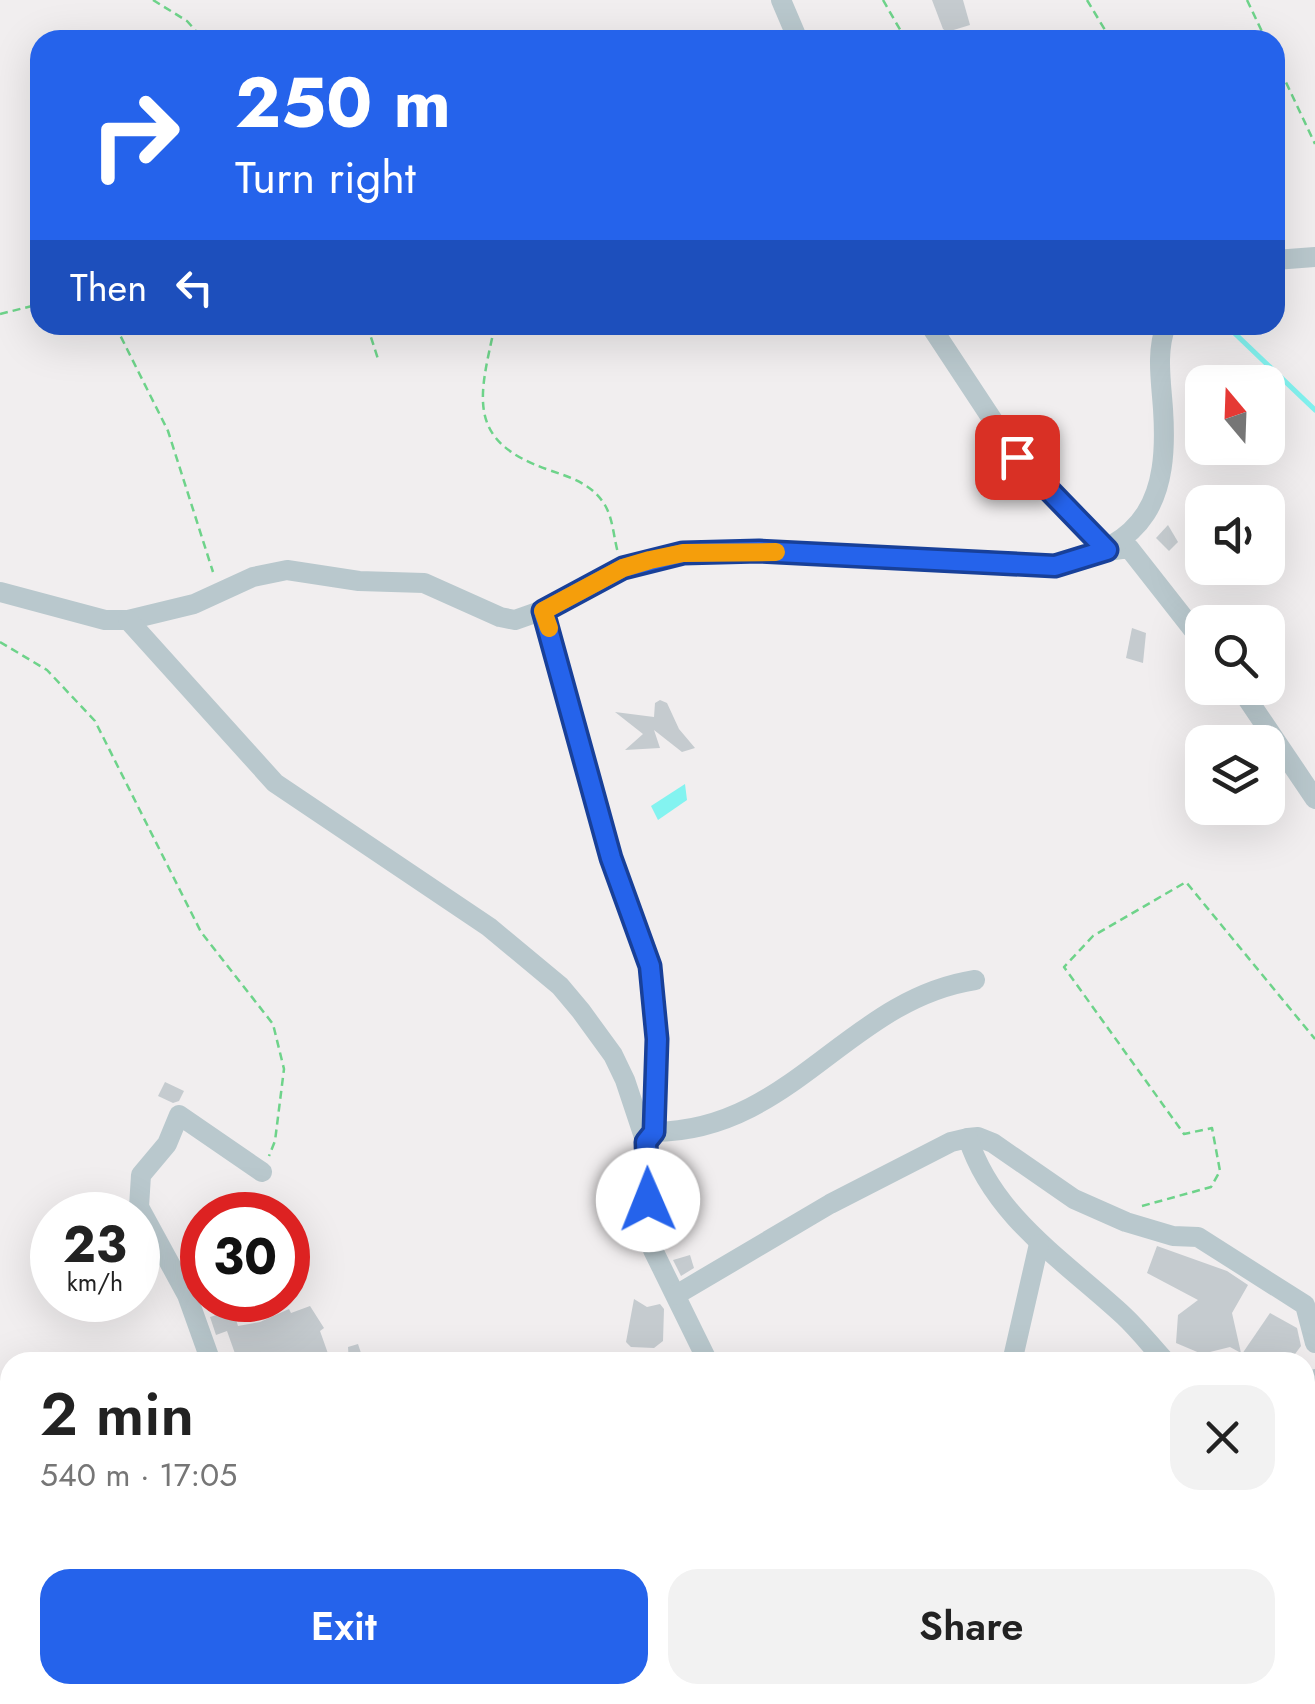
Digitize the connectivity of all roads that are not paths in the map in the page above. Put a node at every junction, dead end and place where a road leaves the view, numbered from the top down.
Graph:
1 (781, 0) edge
2 (794, 30) edge
3 (1315, 256) edge
4 (1285, 259) edge
5 (937, 335) edge
6 (1163, 335) edge
7 (1107, 550) junction
8 (0, 592) edge
9 (543, 611) junction
10 (1185, 619) edge
11 (128, 620) junction
12 (1251, 705) edge
13 (1315, 799) edge
14 (975, 980) dead end
15 (650, 1138) junction
16 (968, 1138) junction
17 (262, 1172) road end
18 (1039, 1244) junction
19 (676, 1295) junction
20 (1315, 1343) edge
21 (207, 1352) edge
22 (703, 1352) edge
23 (1014, 1352) edge
24 (1157, 1352) edge

1 - 2 street
3 - 4 street
5 - 7 street
6 - 7 street
7 - 9 street
7 - 10 street
8 - 11 street
9 - 11 street
9 - 15 street
11 - 15 street
12 - 13 street
14 - 15 street
15 - 19 street
16 - 18 street
16 - 19 street
16 - 20 street
17 - 21 street
18 - 23 street
18 - 24 street
19 - 22 street

